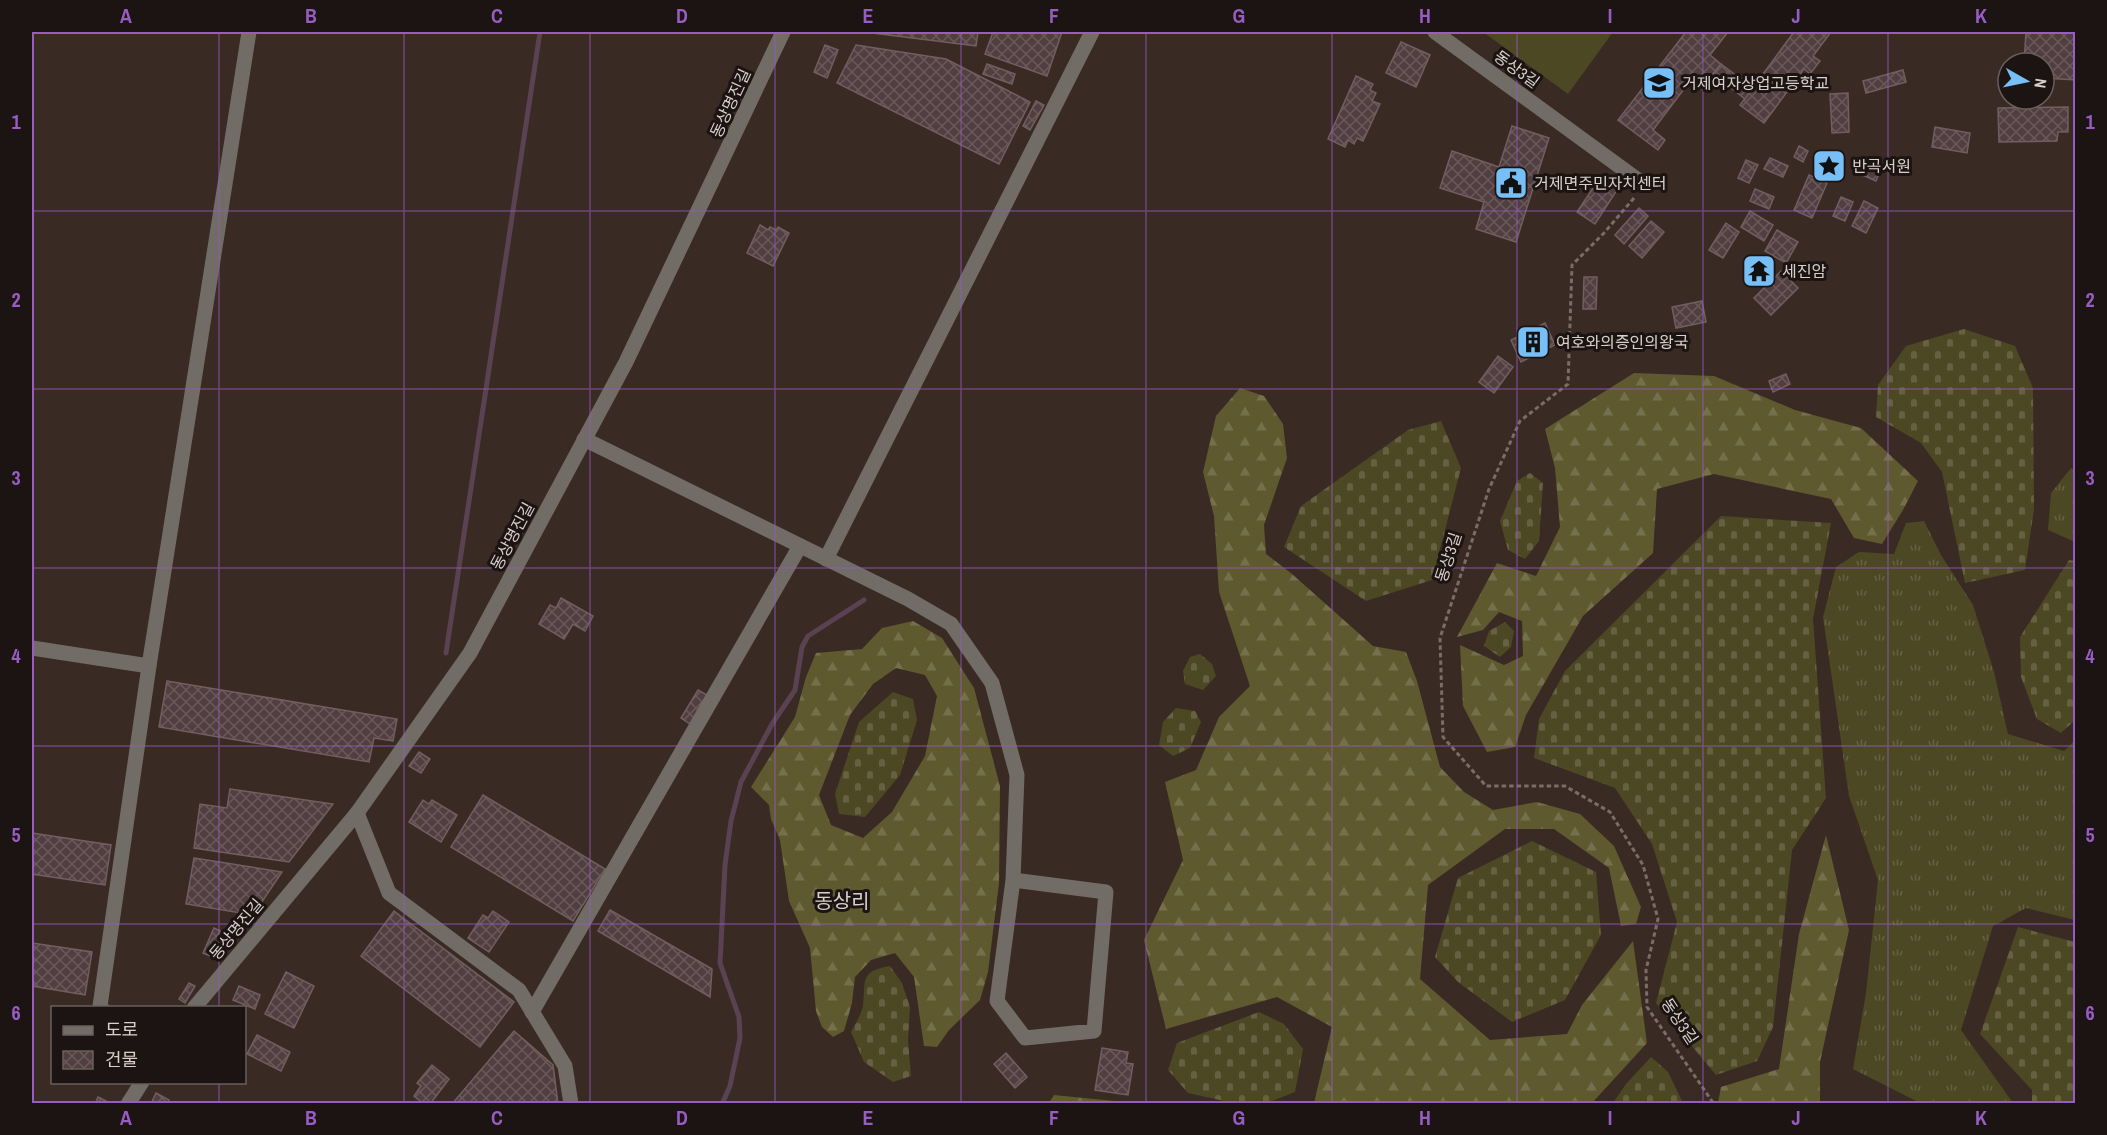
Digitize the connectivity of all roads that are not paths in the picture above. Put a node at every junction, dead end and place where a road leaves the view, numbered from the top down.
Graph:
1 (249, 32) edge
2 (783, 32) edge
3 (1092, 32) edge
4 (1435, 32) edge
5 (1645, 185) road end
6 (584, 440) junction
7 (800, 546) junction
8 (826, 559) junction
9 (32, 648) edge
10 (148, 666) junction
11 (357, 813) junction
12 (1013, 880) junction
13 (100, 1006) edge
14 (196, 1006) edge
15 (532, 1012) junction
16 (141, 1084) edge
17 (128, 1104) edge
18 (571, 1104) edge

1 - 10 street
2 - 6 street, 동상명진길
3 - 8 street
4 - 5 street, 동상3길
6 - 7 street
6 - 11 street, 동상명진길
7 - 8 street
7 - 15 street
8 - 12 street
9 - 10 street
10 - 13 street
11 - 14 street, 동상명진길
11 - 15 street
12 - 12 street
15 - 18 street
16 - 17 street

